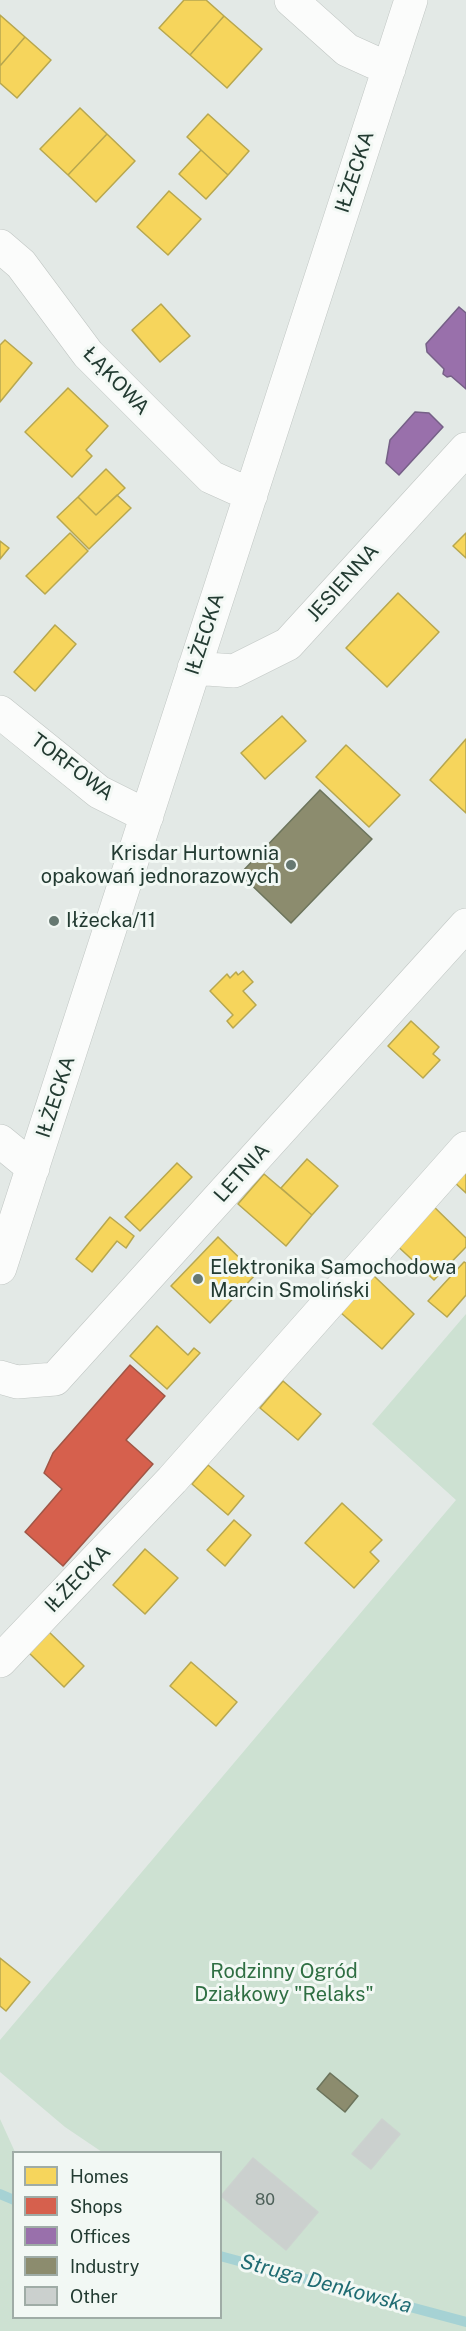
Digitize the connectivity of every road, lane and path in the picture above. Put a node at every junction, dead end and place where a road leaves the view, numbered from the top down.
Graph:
1 (291, 0) edge
2 (411, 0) edge
3 (389, 69) junction
4 (0, 246) edge
5 (466, 449) edge
6 (251, 495) junction
7 (194, 668) junction
8 (0, 712) edge
9 (147, 816) junction
10 (466, 925) edge
11 (0, 1141) edge
12 (466, 1148) edge
13 (33, 1168) junction
14 (0, 1268) edge
15 (0, 1377) edge
16 (0, 1661) edge

1 - 3 street
2 - 3 street, IŁŻECKA
3 - 6 street, IŁŻECKA
4 - 6 street, ŁĄKOWA
5 - 7 street, JESIENNA
6 - 7 street, IŁŻECKA
7 - 9 street, IŁŻECKA
8 - 9 street, TORFOWA
9 - 13 street, IŁŻECKA
10 - 15 street, LETNIA
11 - 13 street
12 - 16 street, IŁŻECKA
13 - 14 street, IŁŻECKA

